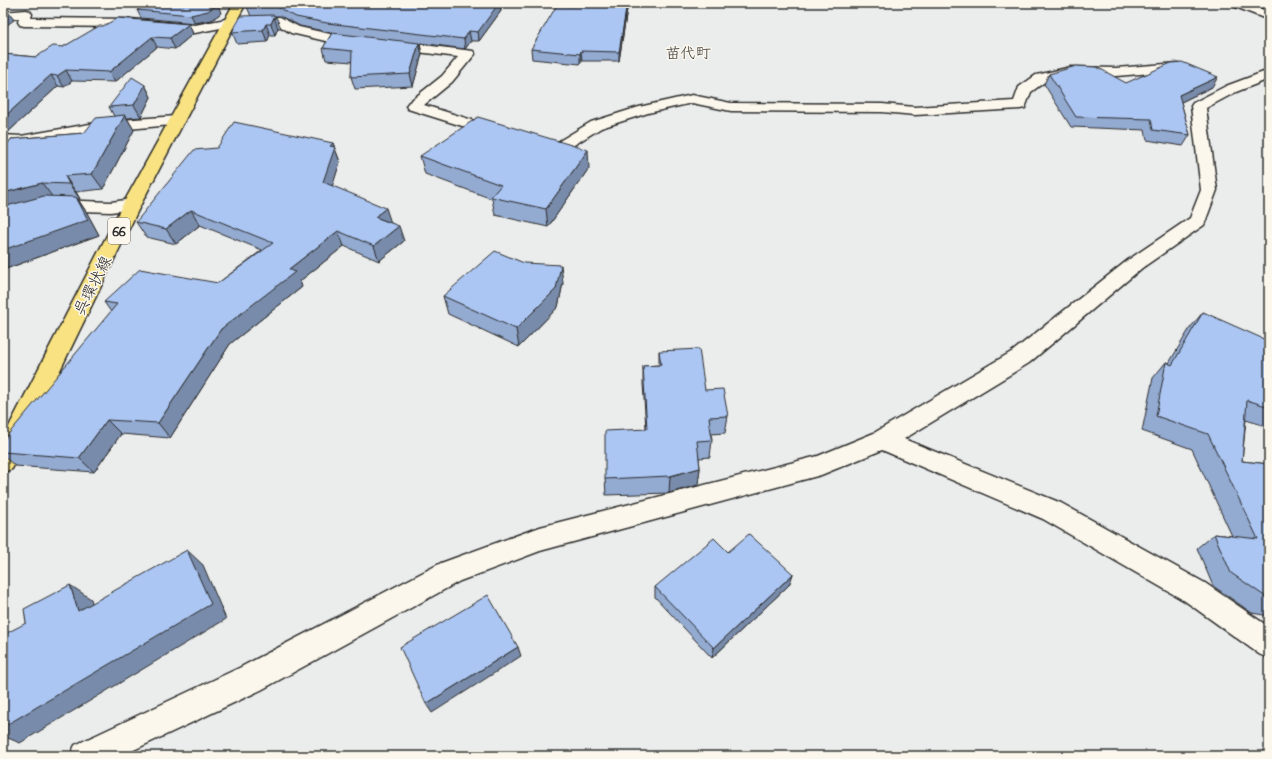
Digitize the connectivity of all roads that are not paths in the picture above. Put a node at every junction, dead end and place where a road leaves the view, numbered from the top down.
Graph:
1 (240, 3) edge
2 (1237, 3) edge
3 (3, 16) edge
4 (1269, 16) edge
5 (231, 22) junction
6 (1269, 74) edge
7 (1198, 76) edge
8 (1211, 81) edge
9 (1231, 90) junction
10 (177, 121) junction
11 (509, 137) edge
12 (3, 140) edge
13 (523, 141) edge
14 (132, 204) junction
15 (3, 220) edge
16 (882, 440) junction
17 (3, 462) edge
18 (1269, 644) edge
19 (86, 756) edge

1 - 5 main road, 呉環状線 / 66
2 - 4 street
3 - 5 street
5 - 10 main road, 呉環状線 / 66
5 - 11 street
6 - 9 street
7 - 13 street
8 - 9 street
9 - 16 street
10 - 12 street
10 - 14 main road, 呉環状線 / 66
14 - 15 street
14 - 17 main road, 呉環状線 / 66
16 - 18 street
16 - 19 street

